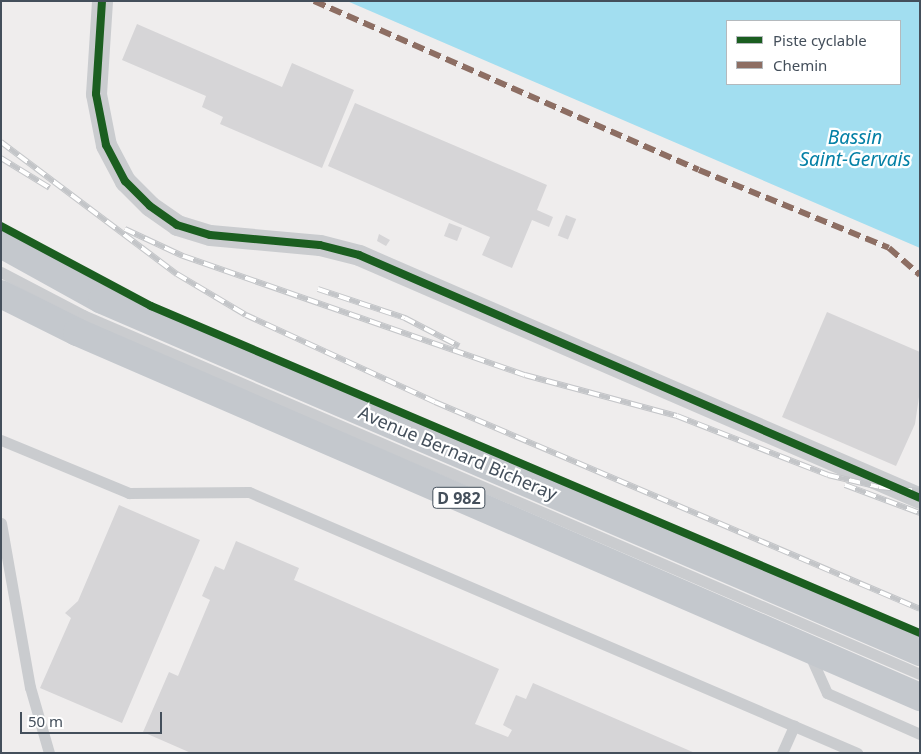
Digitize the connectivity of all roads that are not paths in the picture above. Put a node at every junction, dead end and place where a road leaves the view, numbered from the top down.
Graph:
1 (102, 1) edge
2 (1, 244) edge
3 (1, 272) edge
4 (1, 294) edge
5 (1, 440) edge
6 (920, 498) edge
7 (1, 523) edge
8 (806, 647) junction
9 (920, 652) edge
10 (920, 674) edge
11 (920, 697) edge
12 (794, 726) junction
13 (920, 734) edge
14 (49, 753) edge
15 (782, 753) edge
16 (857, 753) edge

1 - 6 street
2 - 9 main road, Avenue Bernard Bicheray / D 982
3 - 10 lane
4 - 8 main road, D 982
5 - 12 lane
7 - 14 lane
8 - 11 main road, D 982
8 - 13 lane
12 - 15 lane
12 - 16 lane

